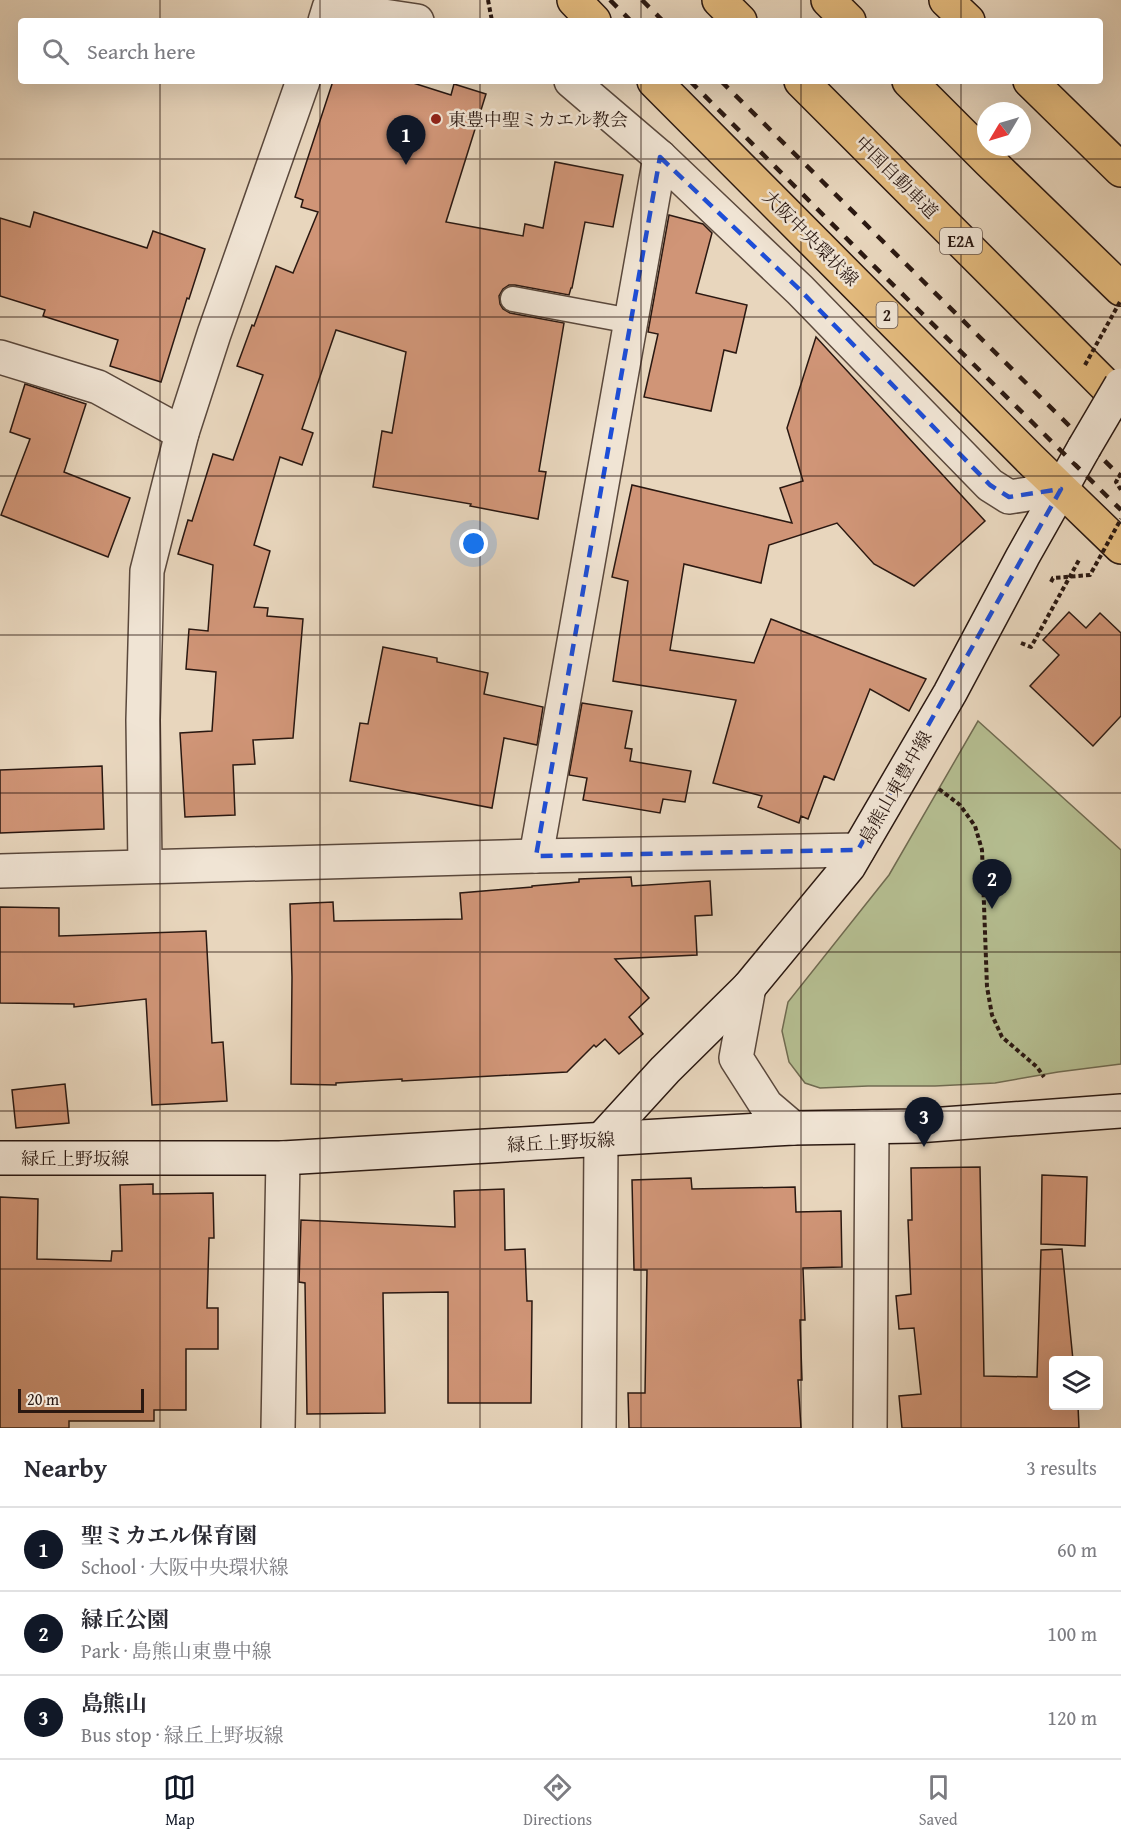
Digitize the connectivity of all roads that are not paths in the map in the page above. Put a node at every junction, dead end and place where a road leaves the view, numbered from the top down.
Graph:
1 (574, 0) edge
2 (719, 0) edge
3 (828, 0) edge
4 (946, 0) edge
5 (326, 18) edge
6 (397, 18) edge
7 (591, 18) edge
8 (737, 18) edge
9 (846, 18) edge
10 (965, 18) edge
11 (302, 84) edge
12 (575, 84) edge
13 (657, 84) edge
14 (804, 84) edge
15 (912, 84) edge
16 (1033, 84) edge
17 (660, 157) junction
18 (1121, 170) edge
19 (1121, 289) edge
20 (513, 299) dead end
21 (631, 321) junction
22 (0, 357) edge
23 (1121, 385) edge
24 (1121, 401) edge
25 (182, 433) junction
26 (1061, 489) junction
27 (1107, 552) edge
28 (858, 850) junction
29 (536, 856) junction
30 (145, 866) junction
31 (0, 870) edge
32 (749, 987) junction
33 (1121, 1111) edge
34 (872, 1127) junction
35 (793, 1128) junction
36 (601, 1140) junction
37 (0, 1158) edge
38 (283, 1158) junction
39 (278, 1428) edge
40 (599, 1428) edge
41 (870, 1428) edge

1 - 7 main road
2 - 8 main road
3 - 9 main road
4 - 10 main road
5 - 6 street
11 - 25 street
12 - 17 street
13 - 26 main road, 大阪中央環状線 / 2
14 - 24 main road, 中国自動車道 / E2A
15 - 19 main road
16 - 18 main road
17 - 21 street
17 - 26 street
20 - 21 lane
21 - 29 street
22 - 25 street
23 - 26 street, 島熊山東豊中線, bridge
25 - 30 street
26 - 27 main road, 大阪中央環状線 / 2
26 - 28 street, 島熊山東豊中線
28 - 29 street
28 - 32 street, 島熊山東豊中線
29 - 30 street
30 - 31 street
32 - 35 street
32 - 36 street, 島熊山東豊中線
33 - 34 street, 緑丘上野坂線
34 - 35 street, 緑丘上野坂線
34 - 41 street
35 - 36 street, 緑丘上野坂線
36 - 38 street, 緑丘上野坂線
36 - 40 street
37 - 38 street, 緑丘上野坂線
38 - 39 street

